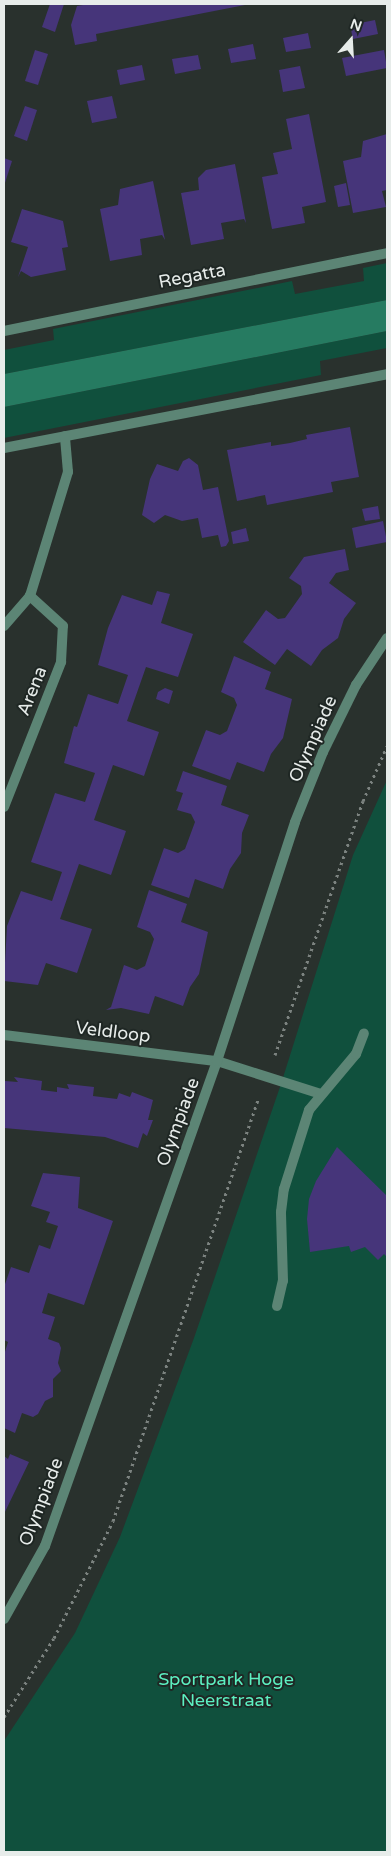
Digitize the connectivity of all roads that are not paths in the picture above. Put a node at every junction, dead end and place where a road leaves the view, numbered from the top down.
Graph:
1 (387, 254) edge
2 (4, 331) edge
3 (387, 374) edge
4 (65, 436) junction
5 (4, 448) edge
6 (30, 596) junction
7 (4, 626) edge
8 (387, 638) edge
9 (4, 807) edge
10 (364, 1033) dead end
11 (4, 1035) edge
12 (218, 1061) junction
13 (321, 1094) junction
14 (277, 1306) dead end
15 (4, 1619) edge

1 - 2 street, Regatta
3 - 4 street
4 - 5 street
4 - 6 street
6 - 7 street
6 - 9 street, Arena
8 - 12 street, Olympiade
10 - 13 street
11 - 12 street, Veldloop
12 - 13 street, Veldloop
12 - 15 street, Olympiade
13 - 14 street

